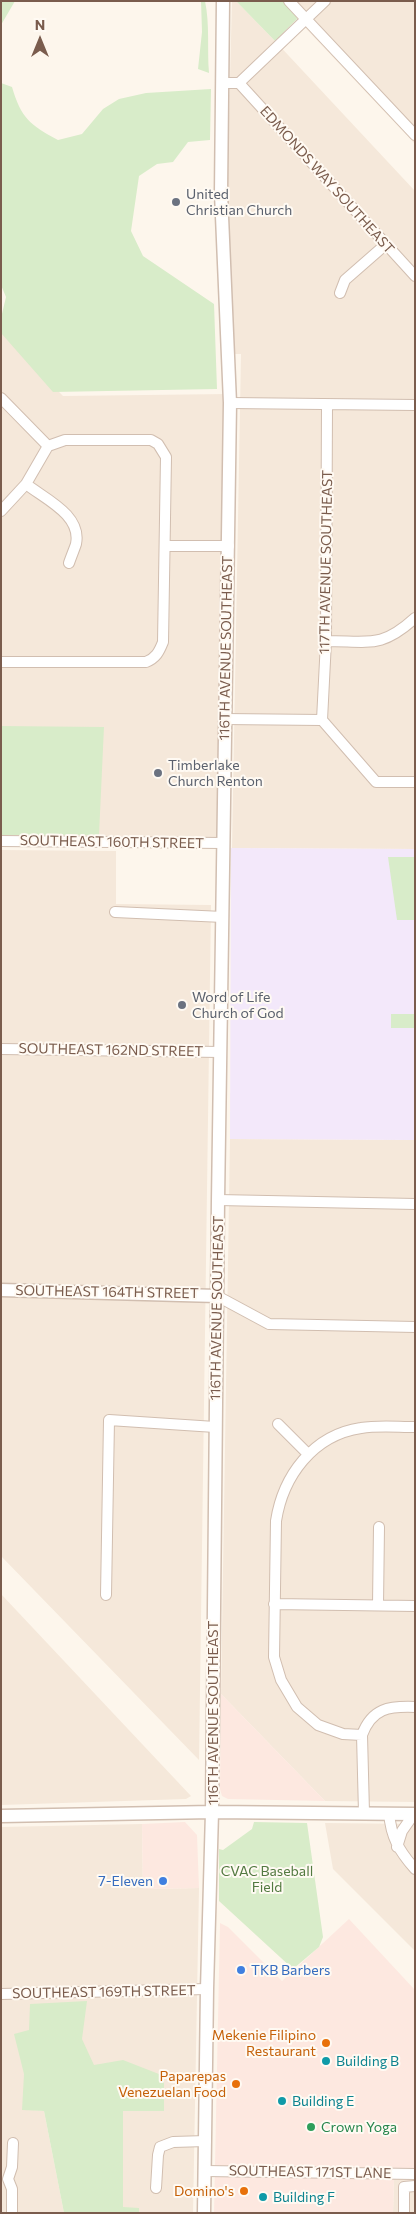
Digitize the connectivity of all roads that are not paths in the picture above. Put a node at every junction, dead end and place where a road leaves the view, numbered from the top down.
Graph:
1 (223, 1) edge
2 (289, 1) edge
3 (325, 1) edge
4 (306, 20) junction
5 (223, 83) junction
6 (240, 83) junction
7 (415, 135) edge
8 (385, 244) junction
9 (415, 276) edge
10 (340, 294) dead end
11 (1, 398) edge
12 (230, 403) junction
13 (327, 405) junction
14 (415, 406) edge
15 (48, 446) junction
16 (26, 484) junction
17 (1, 511) edge
18 (166, 546) junction
19 (228, 546) junction
20 (68, 563) dead end
21 (415, 618) edge
22 (326, 641) junction
23 (1, 662) edge
24 (224, 719) junction
25 (322, 720) junction
26 (415, 782) edge
27 (1, 841) edge
28 (224, 844) junction
29 (115, 912) dead end
30 (223, 917) junction
31 (1, 1049) edge
32 (221, 1052) junction
33 (218, 1200) junction
34 (415, 1204) edge
35 (1, 1290) edge
36 (218, 1296) junction
37 (415, 1327) edge
38 (278, 1424) dead end
39 (216, 1427) junction
40 (415, 1427) edge
41 (308, 1454) junction
42 (379, 1527) dead end
43 (106, 1595) dead end
44 (274, 1604) junction
45 (378, 1605) junction
46 (415, 1606) edge
47 (415, 1707) edge
48 (362, 1735) junction
49 (212, 1812) junction
50 (364, 1813) junction
51 (389, 1813) junction
52 (414, 1814) edge
53 (1, 1816) edge
54 (397, 1847) junction
55 (415, 1869) edge
56 (207, 1989) junction
57 (1, 1994) edge
58 (206, 2141) junction
59 (13, 2143) dead end
60 (205, 2170) junction
61 (415, 2174) edge
62 (5, 2177) edge
63 (415, 2186) edge
64 (156, 2188) dead end
65 (12, 2213) edge
66 (204, 2213) edge
67 (404, 2213) edge

1 - 5 street, 116TH AVENUE SOUTHEAST
2 - 4 street
3 - 4 street
4 - 6 street
4 - 7 street
5 - 6 street
5 - 12 street, 116TH AVENUE SOUTHEAST
6 - 8 street, EDMONDS WAY SOUTHEAST
8 - 9 street, EDMONDS WAY SOUTHEAST
8 - 10 street
11 - 15 street
12 - 13 street
12 - 19 street, 116TH AVENUE SOUTHEAST
13 - 14 street
13 - 22 street, 117TH AVENUE SOUTHEAST
15 - 16 street
15 - 18 street
16 - 17 street
16 - 20 street
18 - 19 street
18 - 23 street
19 - 24 street, 116TH AVENUE SOUTHEAST
21 - 22 street
22 - 25 street, 117TH AVENUE SOUTHEAST
24 - 25 street
24 - 28 street, 116TH AVENUE SOUTHEAST
25 - 26 street
27 - 28 street, SOUTHEAST 160TH STREET
28 - 30 street, 116TH AVENUE SOUTHEAST
29 - 30 street
30 - 32 street, 116TH AVENUE SOUTHEAST
31 - 32 street, SOUTHEAST 162ND STREET
32 - 33 street, 116TH AVENUE SOUTHEAST
33 - 34 street
33 - 36 street, 116TH AVENUE SOUTHEAST
35 - 36 street, SOUTHEAST 164TH STREET
36 - 37 street, SOUTHEAST 164TH STREET
36 - 39 street, 116TH AVENUE SOUTHEAST
38 - 41 street
39 - 43 street
39 - 49 street, 116TH AVENUE SOUTHEAST
40 - 41 street
41 - 44 street
42 - 45 street
44 - 45 street
44 - 48 street
45 - 46 street
47 - 48 street
48 - 50 street
49 - 50 street
49 - 53 street
49 - 56 street, 116TH AVENUE SOUTHEAST
50 - 51 street
51 - 52 street
51 - 54 street
52 - 54 street
54 - 55 street
56 - 57 street, SOUTHEAST 169TH STREET
56 - 58 street, 116TH AVENUE SOUTHEAST
58 - 60 street, 116TH AVENUE SOUTHEAST
58 - 64 street
59 - 62 street
60 - 61 street, SOUTHEAST 171ST LANE
60 - 66 street, 116TH AVENUE SOUTHEAST
62 - 65 street
63 - 67 street, SOUTHEAST 171ST LANE

